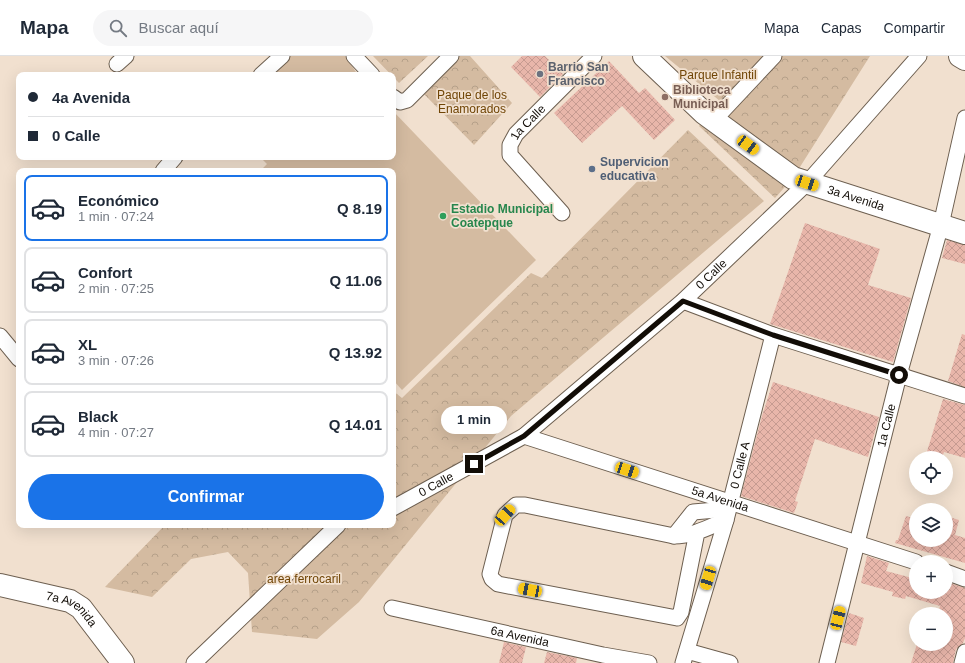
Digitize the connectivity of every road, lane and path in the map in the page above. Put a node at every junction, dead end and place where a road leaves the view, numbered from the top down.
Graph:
1 (282, 56) edge
2 (354, 56) edge
3 (451, 56) edge
4 (594, 56) edge
5 (644, 56) edge
6 (774, 56) edge
7 (919, 56) edge
8 (960, 56) edge
9 (965, 59) edge
10 (264, 72) edge
11 (369, 72) edge
12 (400, 99) edge
13 (965, 118) edge
14 (714, 120) junction
15 (173, 160) edge
16 (166, 168) edge
17 (807, 183) junction
18 (562, 213) dead end
19 (941, 226) junction
20 (965, 233) edge
21 (683, 301) junction
22 (773, 335) junction
23 (0, 336) edge
24 (16, 355) edge
25 (899, 375) junction
26 (965, 396) edge
27 (524, 436) junction
28 (396, 506) edge
29 (728, 511) junction
30 (335, 528) edge
31 (697, 532) junction
32 (674, 536) junction
33 (857, 543) junction
34 (909, 560) edge
35 (953, 575) edge
36 (965, 579) edge
37 (0, 585) edge
38 (392, 608) dead end
39 (965, 652) edge
40 (685, 657) edge
41 (123, 663) edge
42 (194, 663) edge
43 (649, 663) edge
44 (730, 663) edge
45 (827, 663) edge
46 (962, 663) edge

1 - 10 street
2 - 11 street
3 - 12 street
4 - 18 street, 1a Calle
5 - 14 main road, 3a Avenida
6 - 14 street
7 - 17 street, 0 Calle
8 - 9 main road
13 - 19 street, 1a Calle
14 - 17 main road, 3a Avenida
15 - 16 street
17 - 19 main road, 3a Avenida
17 - 21 street, 0 Calle
19 - 20 main road, 3a Avenida
19 - 25 street, 1a Calle
21 - 22 street
21 - 27 street, 0 Calle
22 - 25 street
22 - 29 street, 0 Calle A
23 - 24 street
25 - 26 street
25 - 33 street, 1a Calle
27 - 28 street, 0 Calle
27 - 29 street, 5a Avenida
29 - 31 street
29 - 32 street
29 - 33 street, 5a Avenida
29 - 40 street, 0 Calle A
30 - 42 street
31 - 32 street
31 - 32 street
33 - 34 street, 5a Avenida
33 - 45 street, 1a Calle
35 - 36 street
37 - 41 main road, 7a Avenida
38 - 43 street, 6a Avenida
39 - 46 street
40 - 44 street

